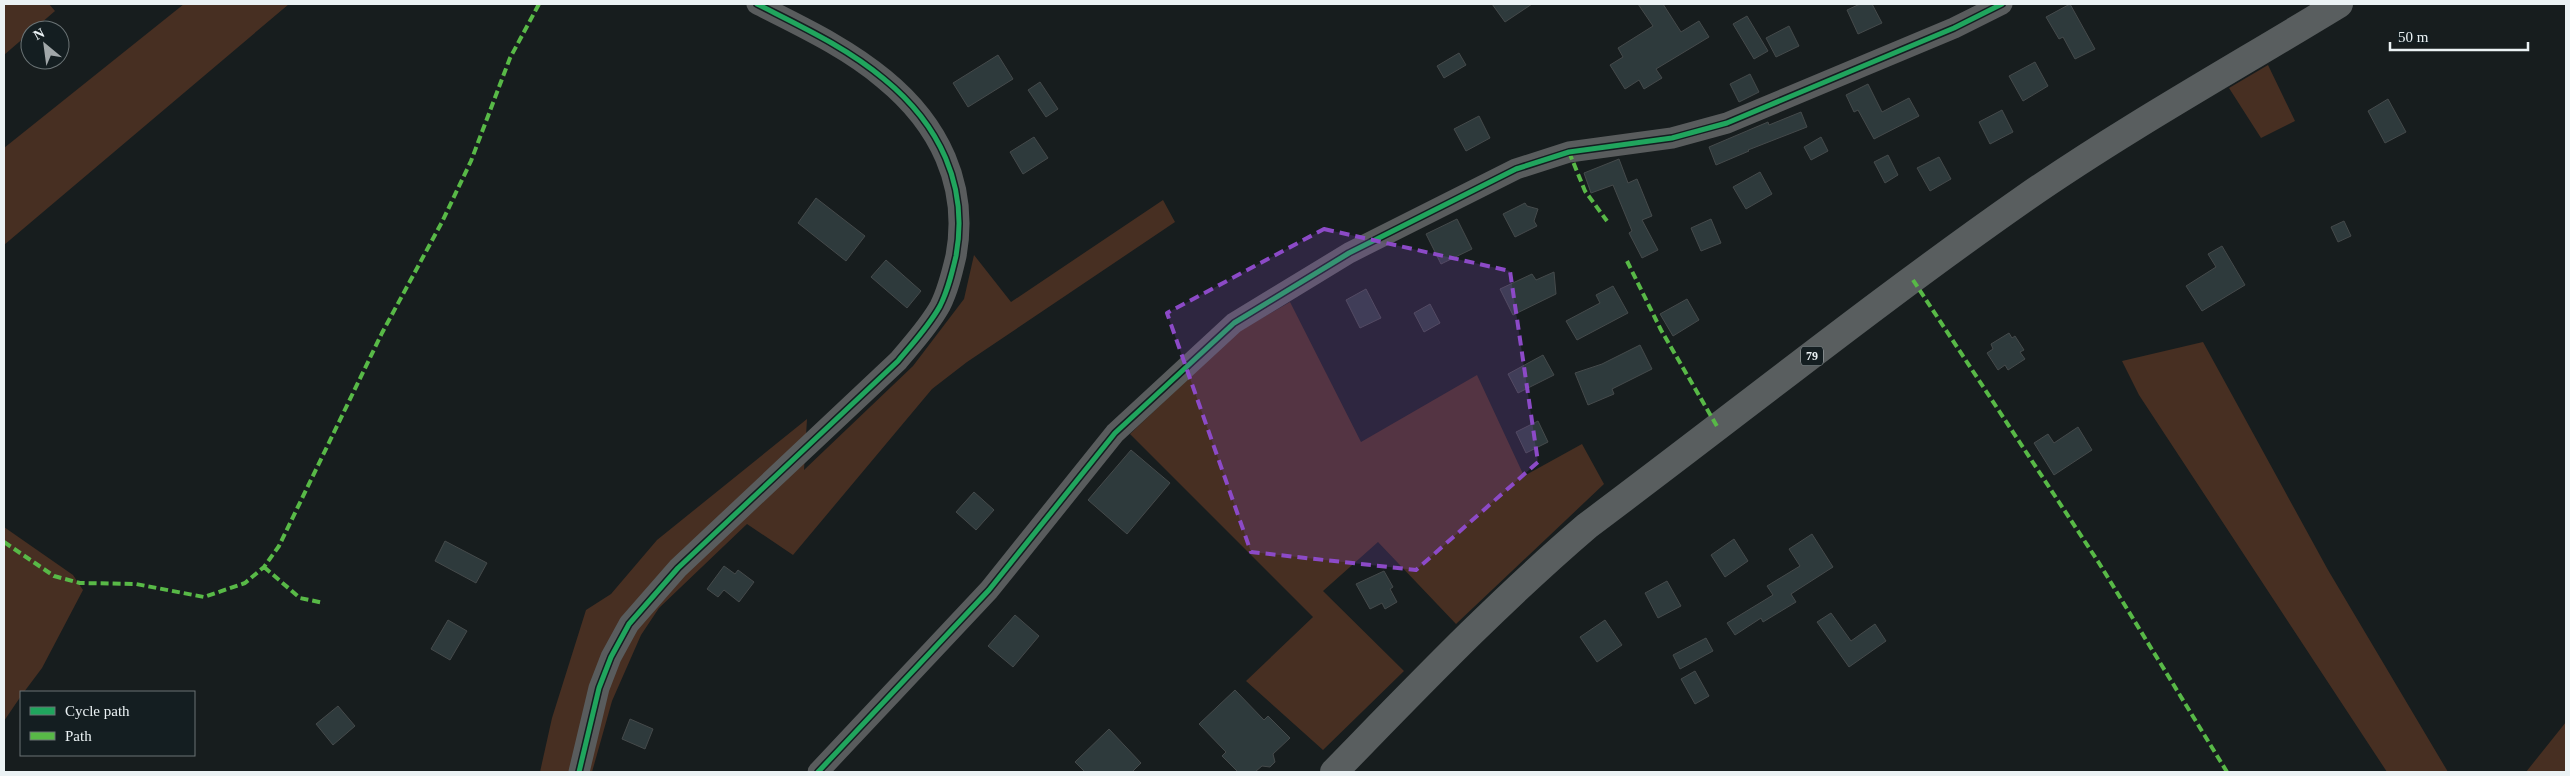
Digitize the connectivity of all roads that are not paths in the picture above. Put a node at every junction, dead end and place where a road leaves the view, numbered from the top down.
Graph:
1 (757, 4) edge
2 (2002, 4) edge
3 (2338, 4) edge
4 (579, 772) edge
5 (818, 772) edge
6 (1334, 772) edge

1 - 4 street
2 - 5 street
3 - 6 main road, 79

